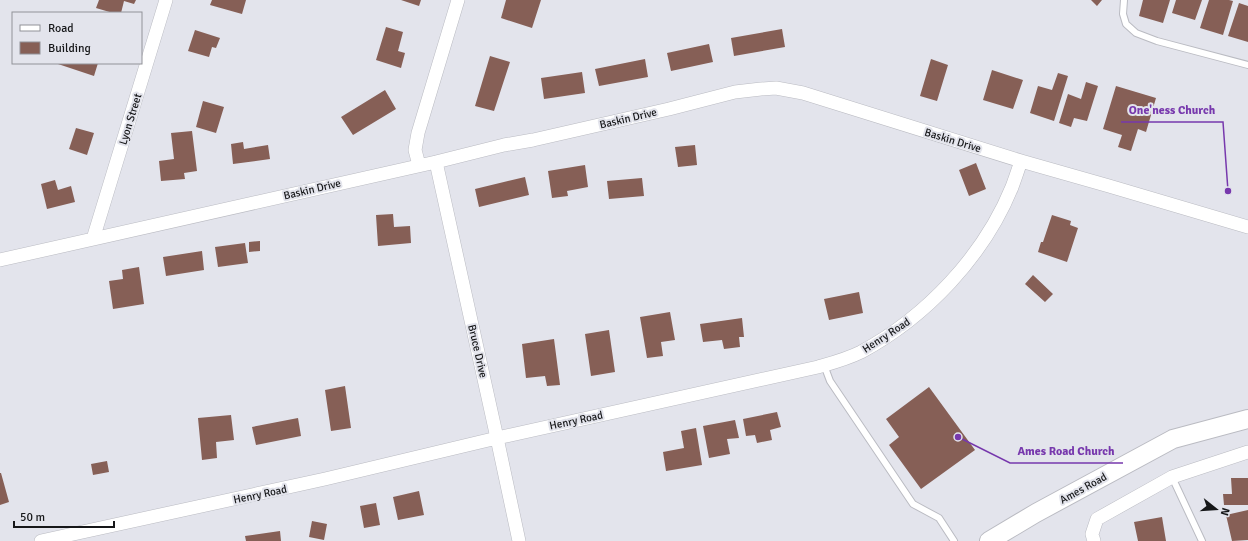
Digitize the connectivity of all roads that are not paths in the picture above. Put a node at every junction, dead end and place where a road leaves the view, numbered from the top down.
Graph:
1 (166, 0) edge
2 (458, 0) edge
3 (1124, 0) edge
4 (1248, 65) edge
5 (1021, 161) junction
6 (436, 162) junction
7 (418, 165) junction
8 (1248, 227) edge
9 (93, 239) junction
10 (0, 260) edge
11 (824, 365) junction
12 (1248, 419) edge
13 (497, 438) junction
14 (1248, 452) edge
15 (1172, 477) junction
16 (41, 541) edge
17 (519, 541) edge
18 (954, 541) edge
19 (989, 541) edge
20 (1094, 541) edge
21 (1202, 541) edge

1 - 9 street, Lyon Street
2 - 7 street
3 - 4 lane
5 - 6 street, Baskin Drive
5 - 8 street, Baskin Drive
5 - 11 street, Henry Road
6 - 7 street, Baskin Drive
6 - 13 street, Bruce Drive
7 - 9 street, Baskin Drive
9 - 10 street, Baskin Drive
11 - 13 street, Henry Road
11 - 18 lane
12 - 19 street, Ames Road
13 - 16 street, Henry Road
13 - 17 street, Bruce Drive
14 - 15 street
15 - 20 street
15 - 21 lane

